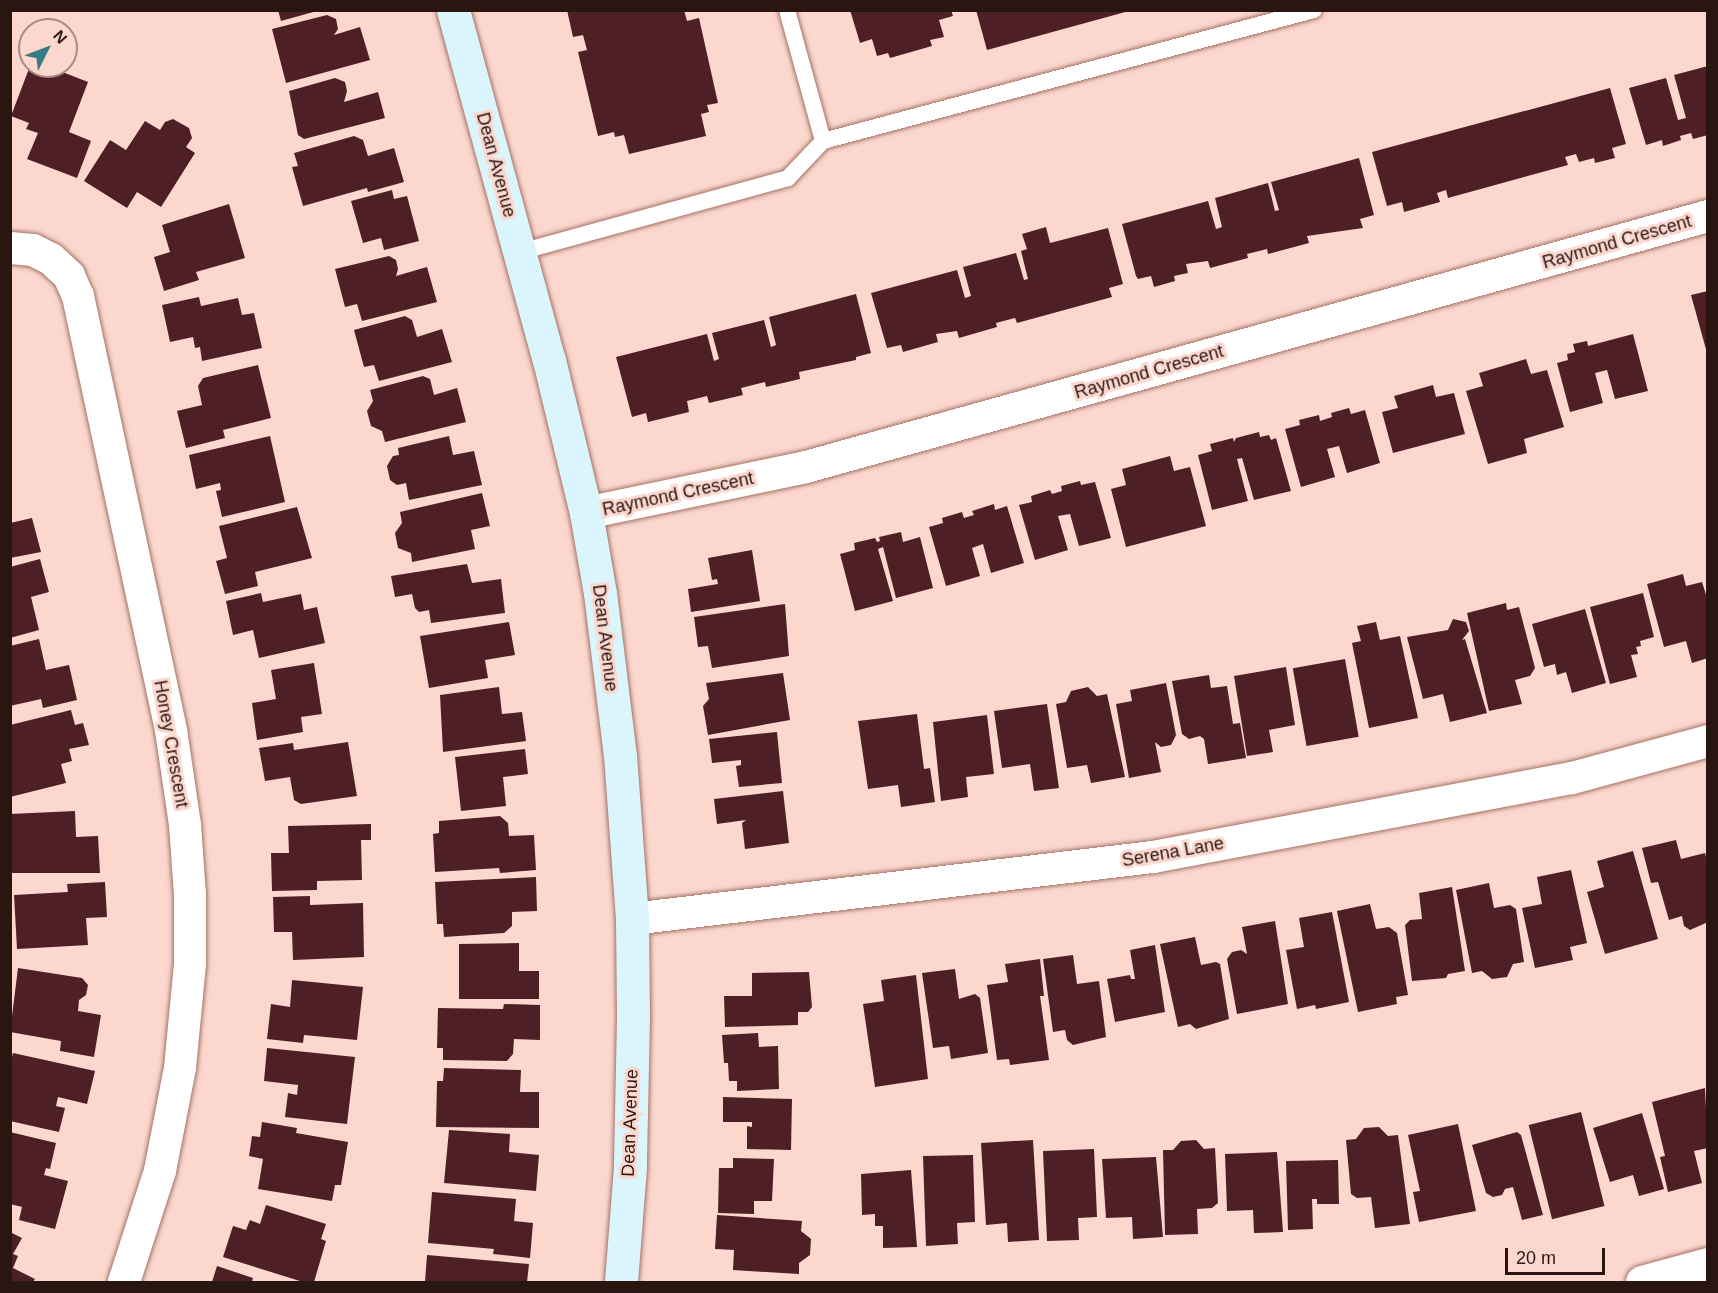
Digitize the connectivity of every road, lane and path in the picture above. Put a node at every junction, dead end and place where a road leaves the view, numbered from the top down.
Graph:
1 (453, 10) edge
2 (787, 10) edge
3 (1314, 10) edge
4 (823, 141) junction
5 (1707, 216) edge
6 (10, 248) edge
7 (520, 252) junction
8 (586, 513) junction
9 (1707, 741) edge
10 (632, 919) junction
11 (1707, 1264) edge
12 (124, 1282) edge
13 (621, 1282) edge
14 (1642, 1282) edge

1 - 7 street, Dean Avenue
2 - 4 lane
3 - 4 lane
4 - 7 lane
5 - 8 street, Raymond Crescent
6 - 12 street, Honey Crescent
7 - 8 street, Dean Avenue
8 - 10 street, Dean Avenue
9 - 10 street, Serena Lane
10 - 13 street, Dean Avenue
11 - 14 street

